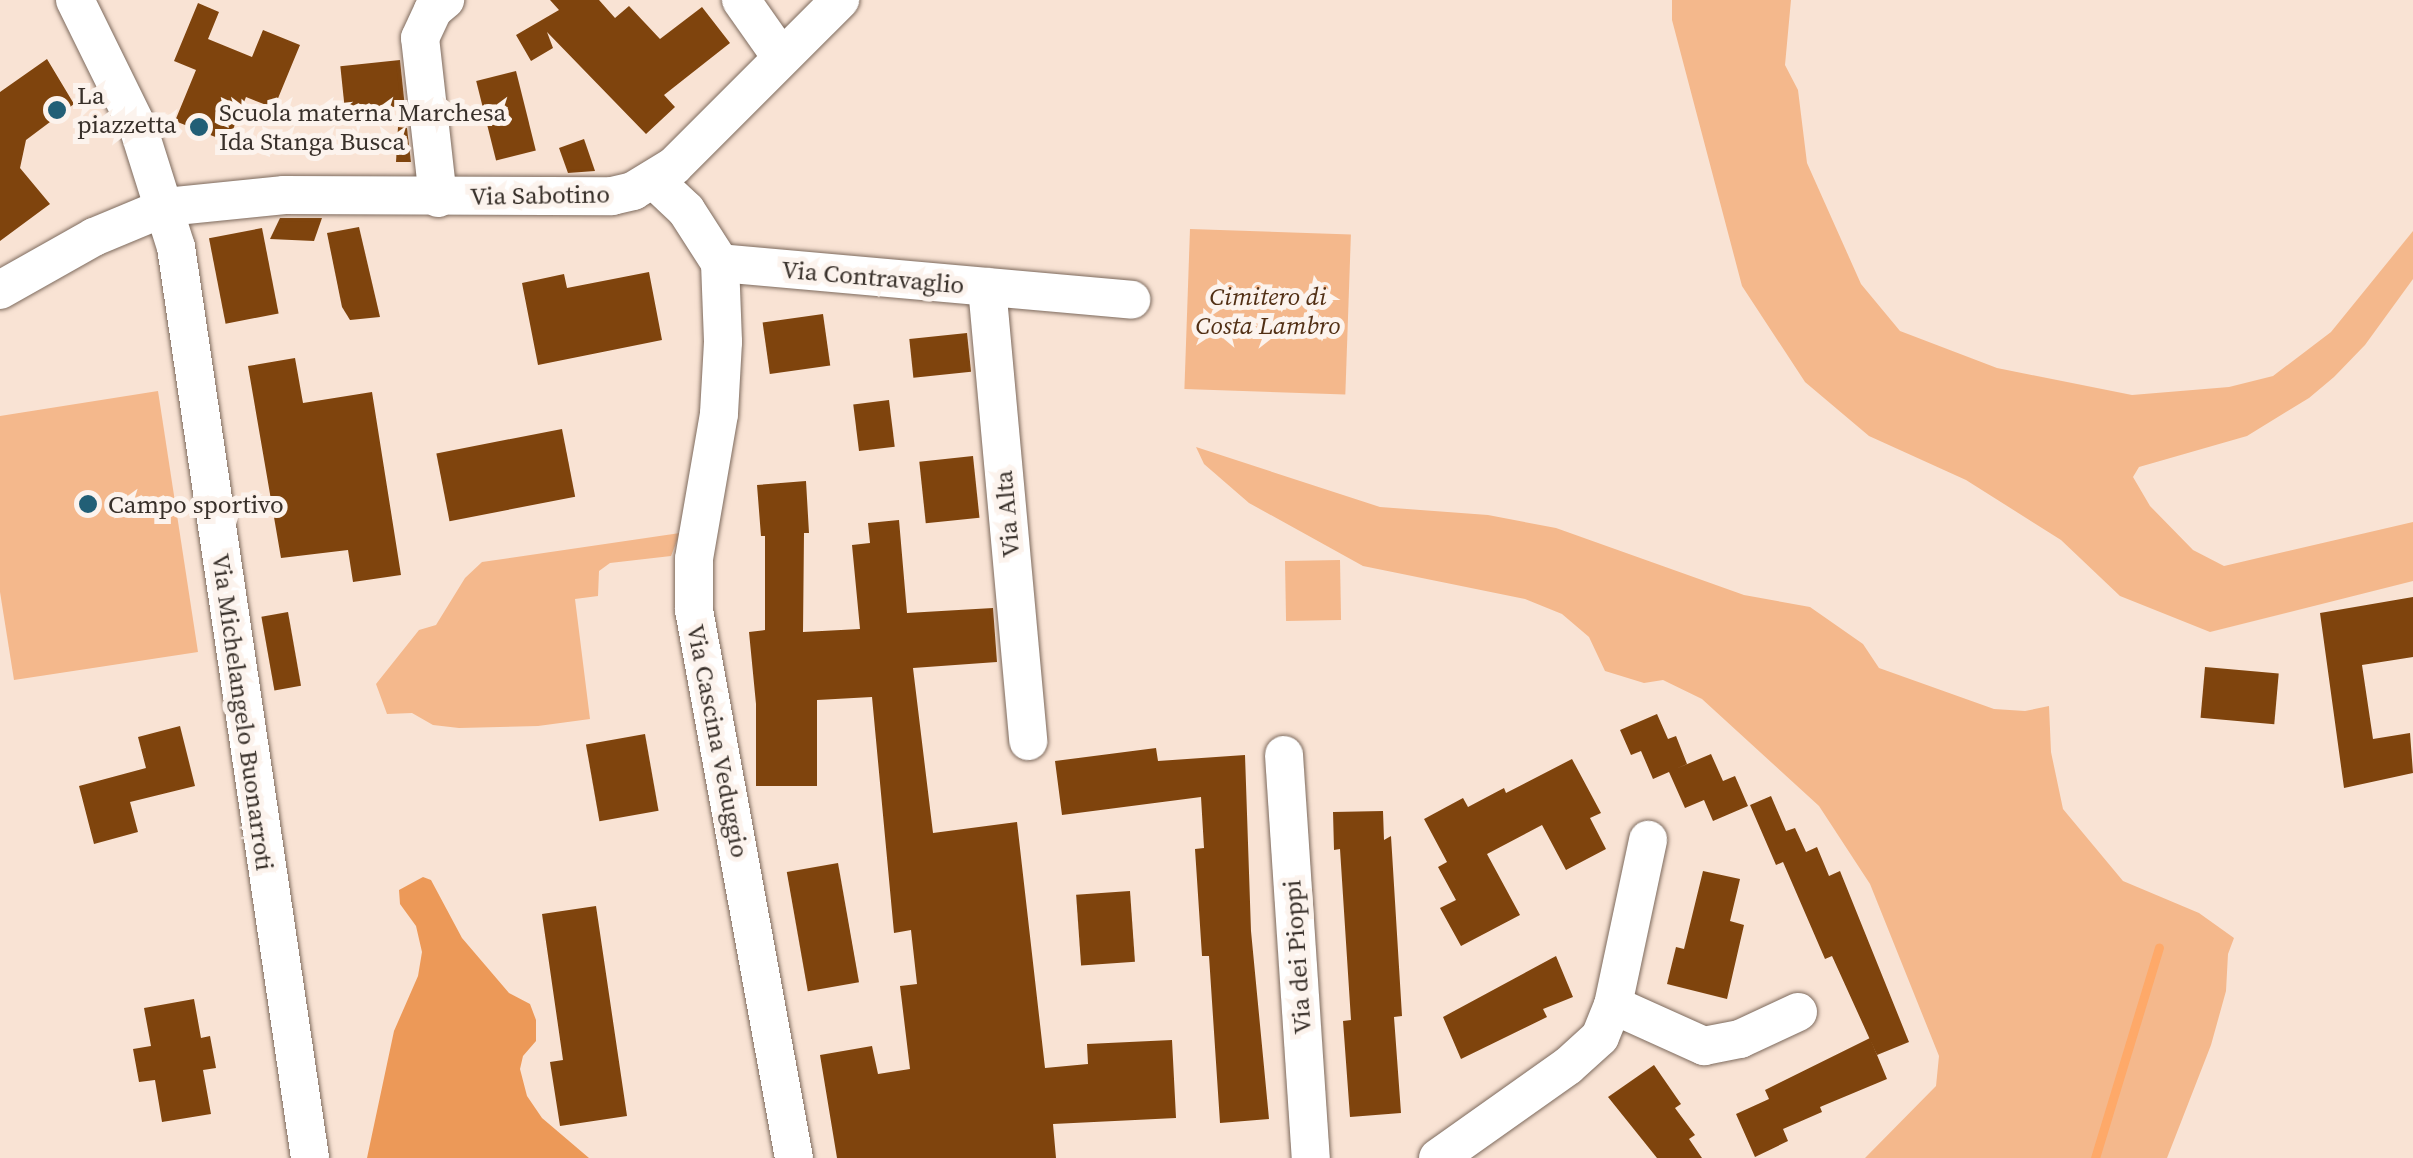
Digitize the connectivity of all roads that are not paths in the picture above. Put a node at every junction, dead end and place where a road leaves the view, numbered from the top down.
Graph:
1 (75, 0) edge
2 (446, 0) edge
3 (740, 0) edge
4 (840, 0) edge
5 (781, 58) junction
6 (654, 180) junction
7 (438, 198) junction
8 (166, 208) junction
9 (720, 263) junction
10 (987, 287) junction
11 (0, 290) edge
12 (1132, 300) dead end
13 (1028, 741) dead end
14 (1284, 755) dead end
15 (1648, 840) dead end
16 (1613, 1005) junction
17 (1798, 1012) dead end
18 (310, 1158) edge
19 (794, 1158) edge
20 (1311, 1158) edge
21 (1438, 1158) edge

1 - 8 street, Via Michelangelo Buonarroti
2 - 7 street
3 - 5 street
4 - 5 street, Via Sabotino
5 - 6 street, Via Sabotino
6 - 7 street, Via Sabotino
6 - 9 street
7 - 8 street, Via Sabotino
8 - 11 street, Via Sabotino
8 - 18 street, Via Michelangelo Buonarroti
9 - 10 street, Via Contravaglio
9 - 19 street, Via Cascina Veduggio
10 - 12 street, Via Contravaglio
10 - 13 street, Via Alta
14 - 20 street, Via dei Pioppi
15 - 16 street
16 - 17 street
16 - 21 street

